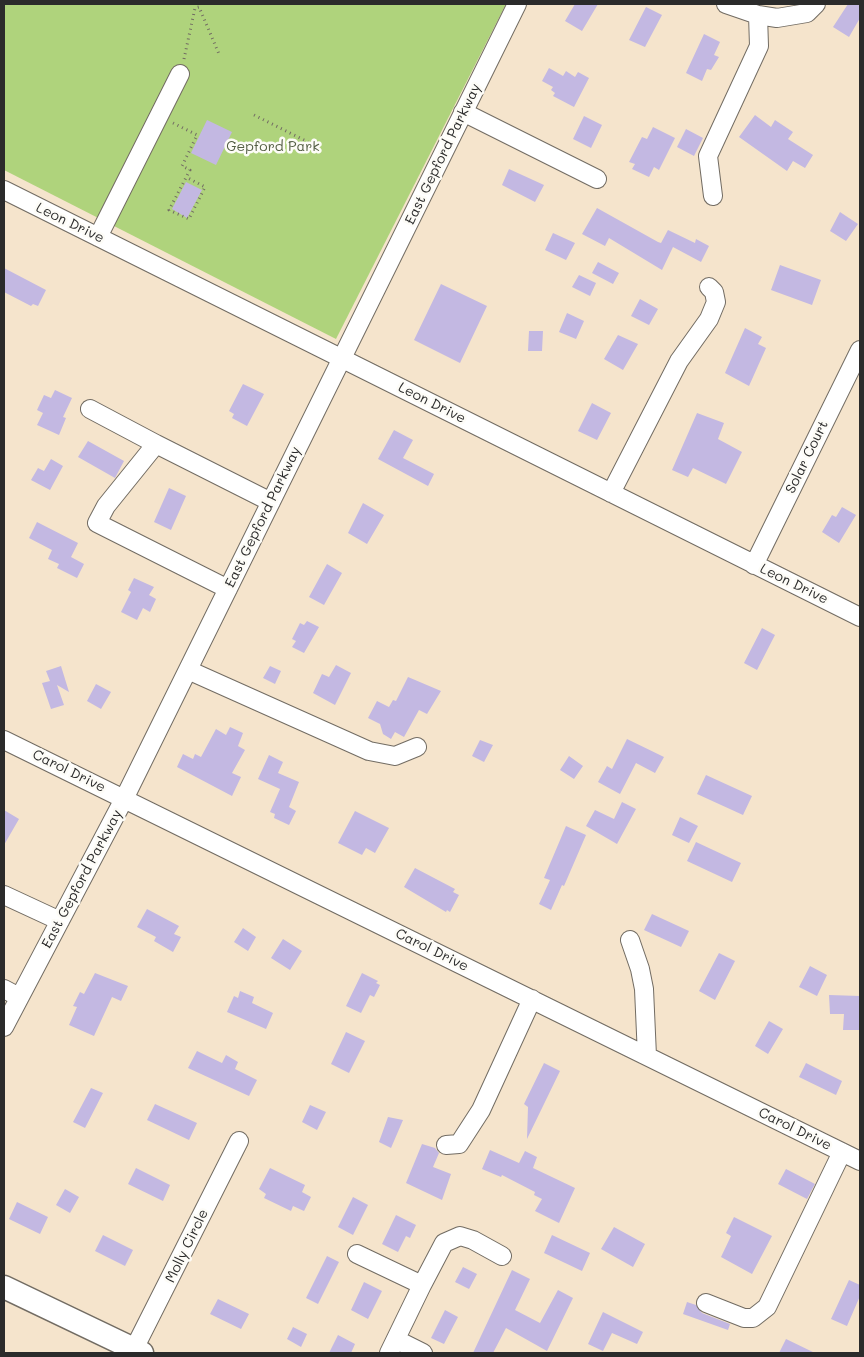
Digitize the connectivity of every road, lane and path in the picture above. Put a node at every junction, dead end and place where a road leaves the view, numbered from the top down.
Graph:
1 (516, 4) edge
2 (726, 4) edge
3 (200, 5) edge
4 (811, 8) edge
5 (758, 15) junction
6 (219, 54) dead end
7 (180, 74) joint
8 (463, 112) junction
9 (254, 115) dead end
10 (159, 116) junction
11 (308, 142) dead end
12 (186, 177) junction
13 (597, 179) dead end
14 (4, 190) edge
15 (713, 196) dead end
16 (98, 236) junction
17 (709, 287) dead end
18 (860, 350) edge
19 (342, 358) junction
20 (90, 410) dead end
21 (156, 444) junction
22 (611, 493) junction
23 (271, 502) junction
24 (754, 564) junction
25 (228, 589) junction
26 (860, 617) edge
27 (188, 670) junction
28 (4, 740) edge
29 (417, 747) dead end
30 (124, 799) junction
31 (4, 895) edge
32 (60, 921) junction
33 (630, 940) dead end
34 (4, 989) edge
35 (19, 998) junction
36 (532, 1000) junction
37 (4, 1027) edge
38 (647, 1056) junction
39 (239, 1141) dead end
40 (446, 1145) dead end
41 (842, 1152) junction
42 (860, 1161) edge
43 (357, 1254) dead end
44 (502, 1256) dead end
45 (422, 1285) junction
46 (4, 1287) edge
47 (706, 1303) dead end
48 (393, 1347) edge
49 (136, 1352) edge
50 (423, 1353) edge

1 - 8 street, East Gepford Parkway
2 - 5 street
3 - 6 path
3 - 7 path
4 - 5 street
5 - 15 street
7 - 10 street
8 - 13 street
8 - 19 street, East Gepford Parkway
9 - 11 path
10 - 12 path
10 - 16 street
12 - 12 path
14 - 16 street, Leon Drive
16 - 19 street, Leon Drive
17 - 22 street
18 - 24 street, Solar Court
19 - 22 street, Leon Drive
19 - 23 street, East Gepford Parkway
20 - 21 street
21 - 23 street
21 - 25 street
22 - 24 street, Leon Drive
23 - 25 street, East Gepford Parkway
24 - 26 street, Leon Drive
25 - 27 street, East Gepford Parkway
27 - 29 street
27 - 30 street, East Gepford Parkway
28 - 30 street, Carol Drive
30 - 32 street, East Gepford Parkway
30 - 36 street, Carol Drive
31 - 32 street
32 - 35 street, East Gepford Parkway
33 - 38 street
34 - 35 street
35 - 37 street, East Gepford Parkway
36 - 38 street, Carol Drive
36 - 40 street
38 - 41 street, Carol Drive
39 - 49 street, Molly Circle
41 - 42 street, Carol Drive
41 - 47 street
43 - 45 street
44 - 45 street
45 - 48 street
46 - 49 main road
48 - 50 street

